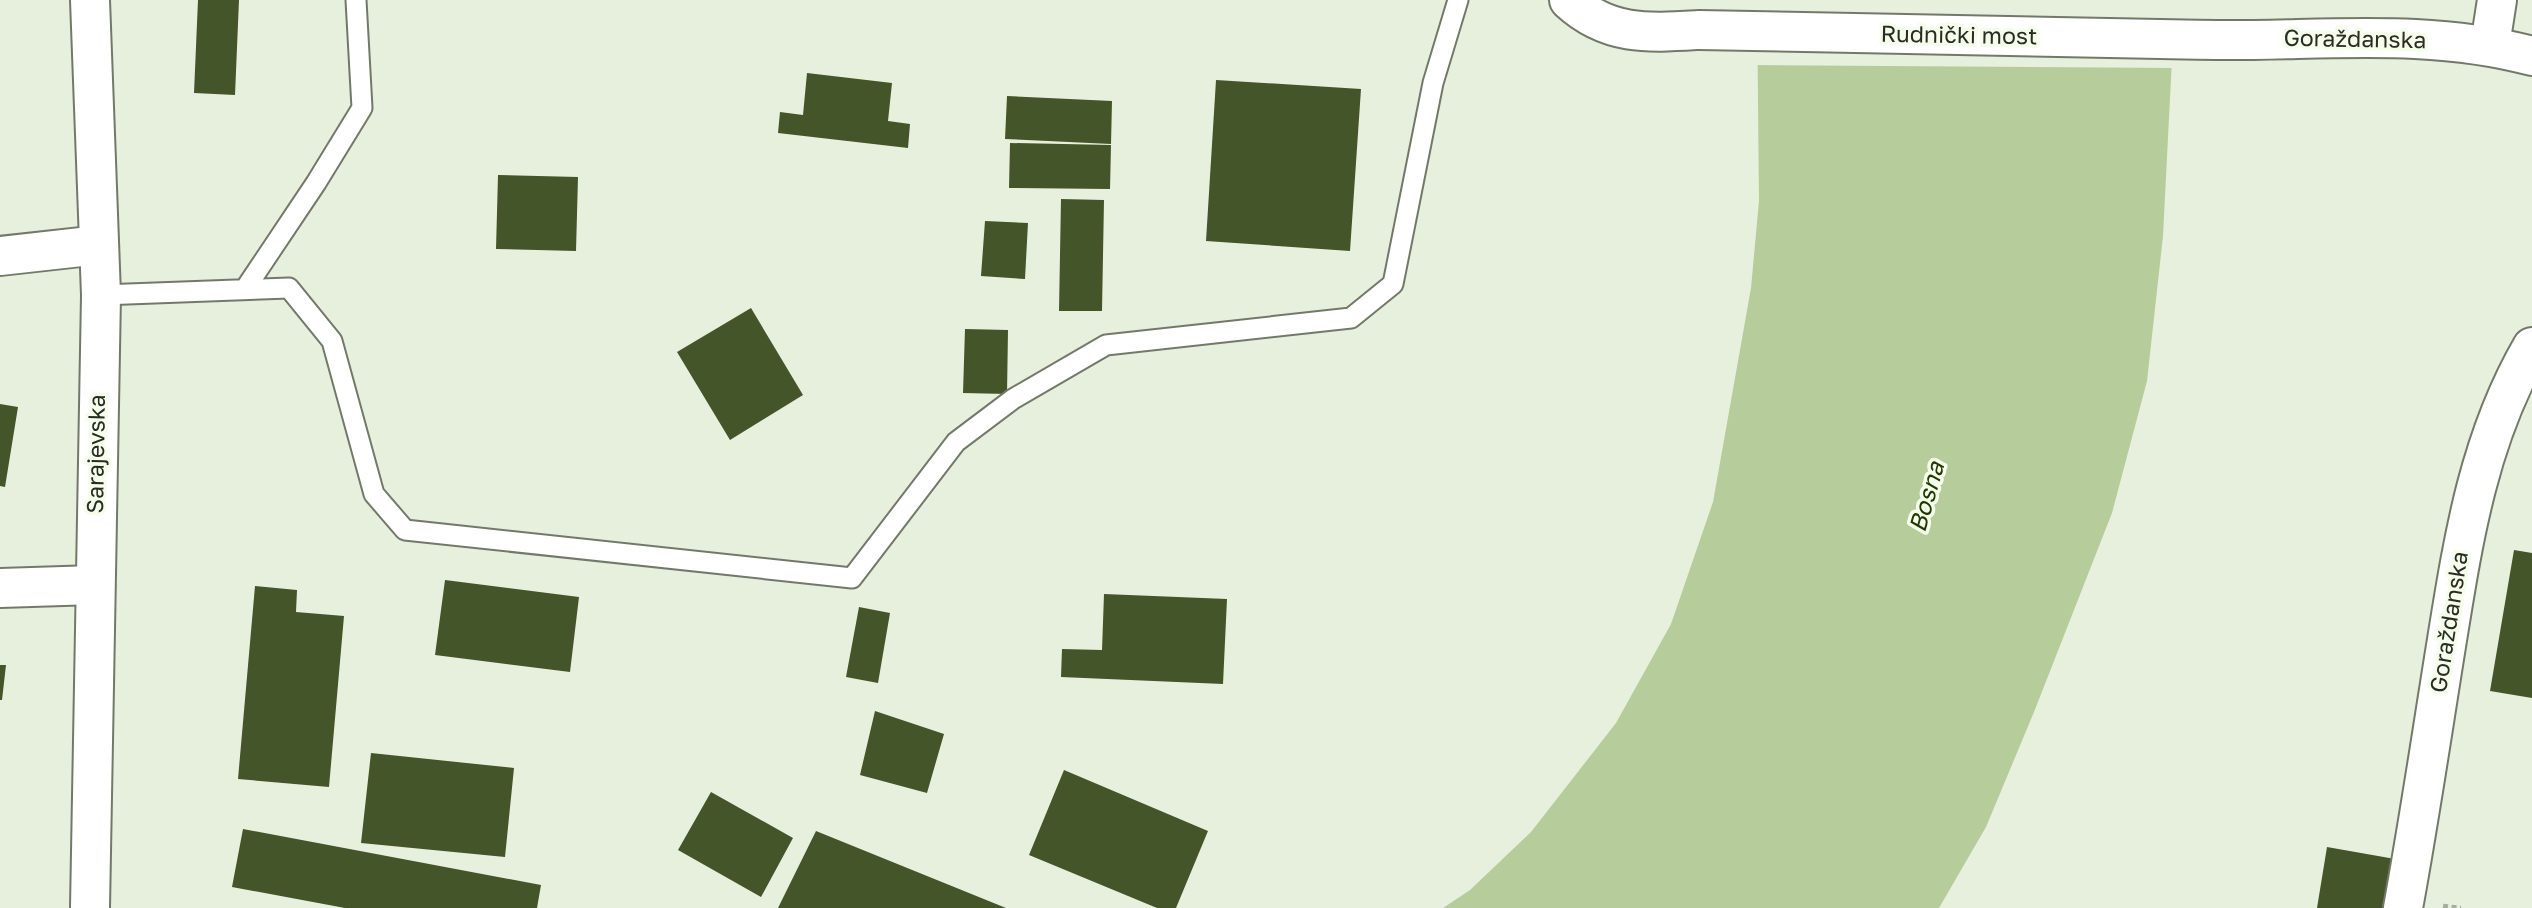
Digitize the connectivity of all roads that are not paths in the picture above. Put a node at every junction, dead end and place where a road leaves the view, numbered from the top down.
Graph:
1 (90, 0) edge
2 (356, 0) edge
3 (1458, 0) edge
4 (1569, 0) edge
5 (2497, 0) edge
6 (2220, 40) joint
7 (2490, 45) junction
8 (2532, 56) edge
9 (2532, 70) edge
10 (99, 245) junction
11 (0, 256) edge
12 (245, 289) junction
13 (101, 295) junction
14 (2532, 347) edge
15 (95, 585) junction
16 (0, 588) edge
17 (90, 908) edge
18 (2403, 908) edge

1 - 10 street, Sarajevska
2 - 12 lane
3 - 12 lane
4 - 6 street, Rudnički most
5 - 7 street
6 - 7 street, Goraždanska
7 - 8 street, Goraždanska
7 - 9 street, Goraždanska
10 - 11 street
10 - 13 street, Sarajevska
12 - 13 lane
13 - 15 street, Sarajevska
14 - 18 street, Goraždanska
15 - 16 street
15 - 17 street, Sarajevska

